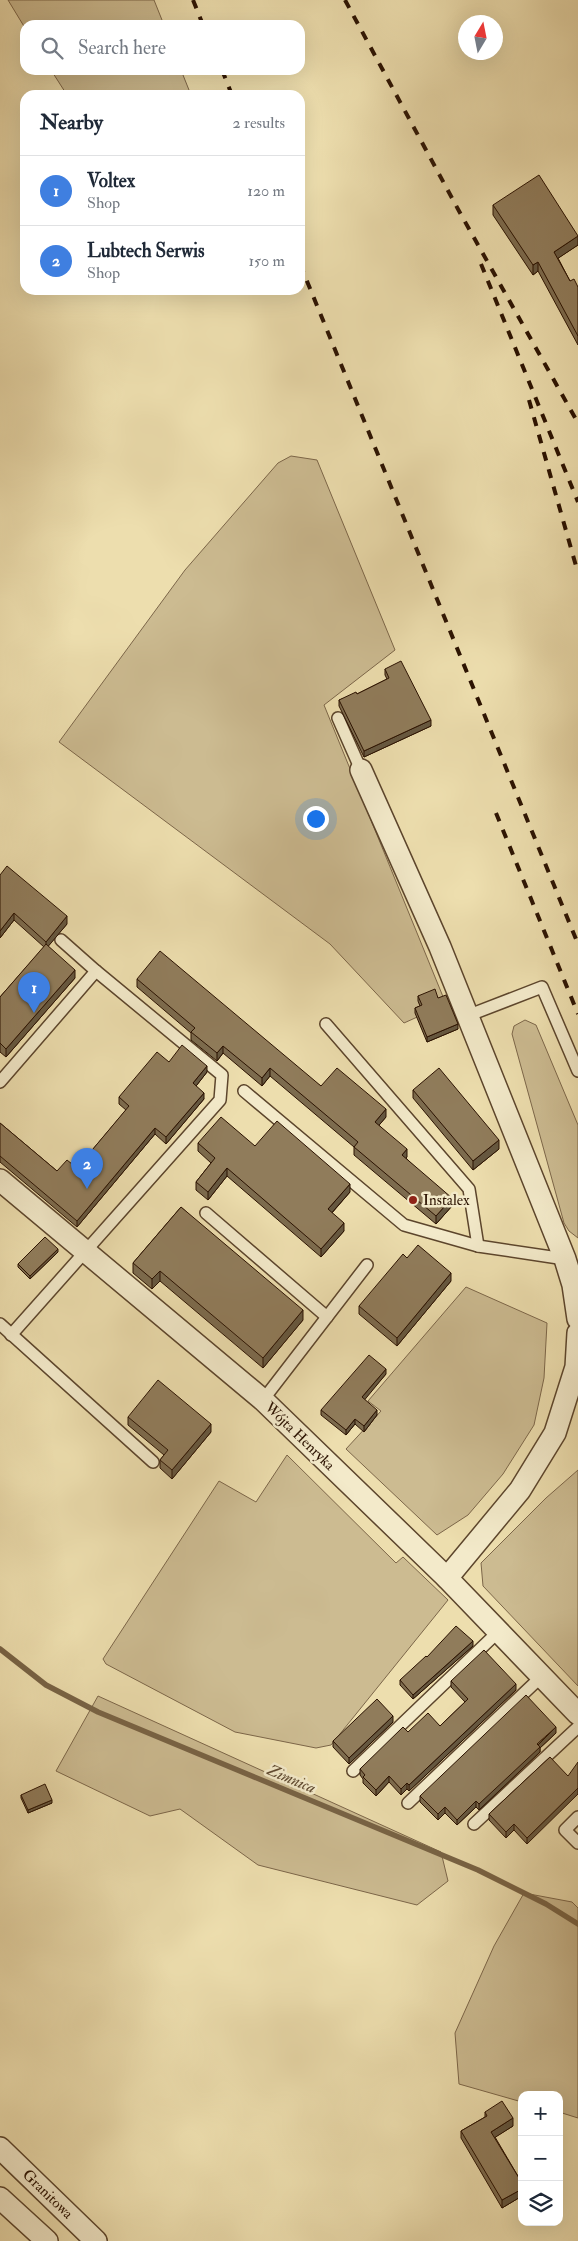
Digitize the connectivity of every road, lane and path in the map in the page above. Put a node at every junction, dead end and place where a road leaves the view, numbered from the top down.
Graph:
1 (338, 718) dead end
2 (361, 770) joint
3 (61, 940) dead end
4 (96, 971) junction
5 (467, 1016) junction
6 (326, 1024) dead end
7 (578, 1071) edge
8 (0, 1082) edge
9 (244, 1091) dead end
10 (0, 1180) edge
11 (206, 1213) dead end
12 (478, 1246) junction
13 (86, 1252) junction
14 (565, 1258) junction
15 (367, 1265) dead end
16 (576, 1282) edge
17 (327, 1318) junction
18 (578, 1319) edge
19 (0, 1324) edge
20 (578, 1334) edge
21 (11, 1335) junction
22 (262, 1400) junction
23 (153, 1462) dead end
24 (447, 1578) junction
25 (499, 1632) junction
26 (542, 1676) junction
27 (578, 1714) edge
28 (578, 1726) edge
29 (353, 1771) dead end
30 (408, 1803) dead end
31 (578, 1817) edge
32 (474, 1824) dead end
33 (578, 1843) edge
34 (0, 2148) edge
35 (0, 2198) edge
36 (47, 2241) edge
37 (96, 2241) edge

1 - 2 lane
2 - 5 street
3 - 4 lane
4 - 8 lane
4 - 13 lane
5 - 7 lane
5 - 14 street
6 - 12 lane
9 - 12 lane
10 - 13 street, Wójta Henryka
11 - 17 lane
12 - 14 lane
13 - 21 lane
13 - 22 street, Wójta Henryka
14 - 16 street
15 - 17 lane
16 - 18 street
17 - 22 lane
19 - 21 lane
20 - 24 street
21 - 23 lane
22 - 24 street, Wójta Henryka
24 - 25 street, Wójta Henryka
25 - 26 street, Wójta Henryka
25 - 29 lane
26 - 27 street, Wójta Henryka
26 - 30 lane
28 - 32 lane
31 - 33 lane
34 - 37 street, Granitowa
35 - 36 street

